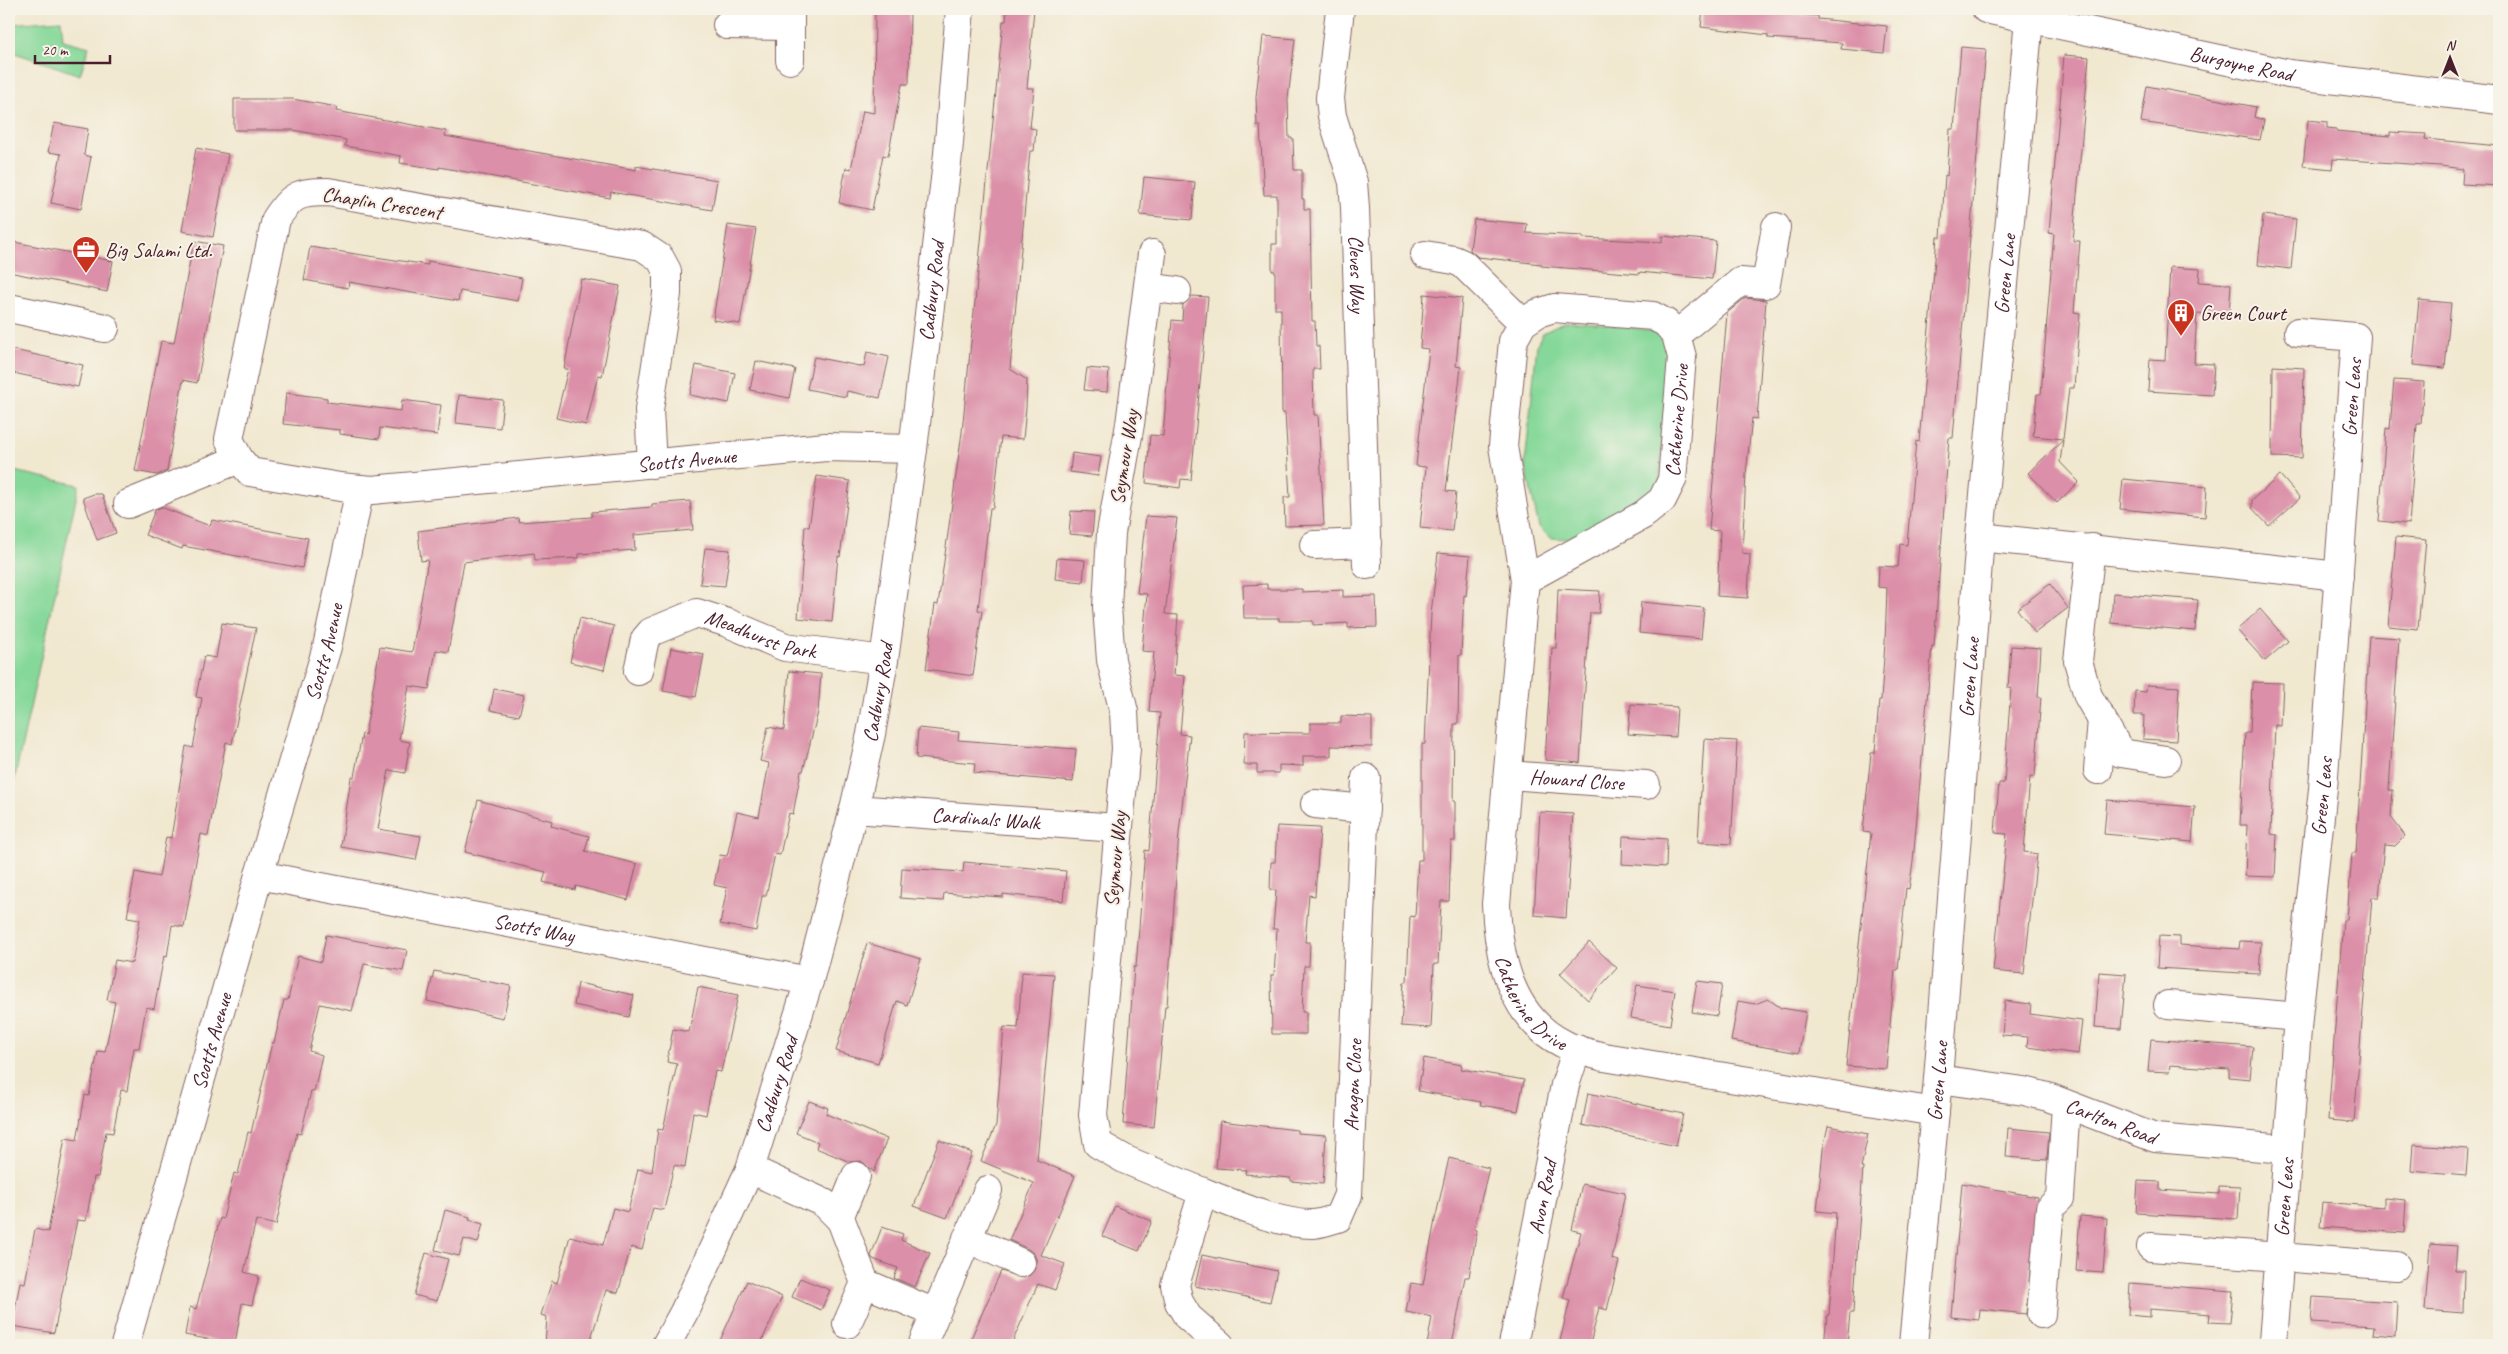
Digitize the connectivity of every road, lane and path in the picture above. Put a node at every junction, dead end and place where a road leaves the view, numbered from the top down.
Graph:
1 (960, 9) edge
2 (1340, 9) edge
3 (1986, 9) edge
4 (2029, 13) edge
5 (790, 17) edge
6 (726, 26) dead end
7 (790, 60) dead end
8 (2499, 100) edge
9 (1776, 227) dead end
10 (1152, 254) dead end
11 (1425, 256) dead end
12 (1148, 287) junction
13 (1177, 292) dead end
14 (9, 308) edge
15 (1522, 323) junction
16 (105, 328) dead end
17 (2298, 332) dead end
18 (1676, 335) junction
19 (913, 449) junction
20 (239, 459) junction
21 (652, 464) junction
22 (360, 489) junction
23 (128, 504) dead end
24 (1980, 537) junction
25 (1314, 545) dead end
26 (2091, 548) junction
27 (2339, 576) junction
28 (1525, 580) junction
29 (884, 660) junction
30 (638, 671) dead end
31 (2102, 720) junction
32 (2166, 760) dead end
33 (2098, 770) dead end
34 (1508, 775) junction
35 (1366, 778) dead end
36 (1646, 785) dead end
37 (1315, 804) dead end
38 (854, 809) junction
39 (1364, 809) junction
40 (1117, 828) junction
41 (259, 875) junction
42 (809, 981) junction
43 (2168, 1004) dead end
44 (2298, 1017) junction
45 (1577, 1049) junction
46 (1938, 1079) junction
47 (2066, 1105) junction
48 (1936, 1112) junction
49 (2286, 1149) junction
50 (750, 1169) junction
51 (856, 1176) dead end
52 (988, 1190) dead end
53 (1203, 1192) junction
54 (840, 1218) junction
55 (967, 1238) junction
56 (2151, 1247) dead end
57 (2280, 1258) junction
58 (1021, 1263) dead end
59 (2396, 1266) dead end
60 (865, 1283) junction
61 (934, 1313) junction
62 (2041, 1314) dead end
63 (847, 1324) dead end
64 (2273, 1342) dead end
65 (923, 1343) dead end
66 (125, 1345) edge
67 (666, 1345) edge
68 (1220, 1345) edge
69 (1513, 1345) edge
70 (1913, 1345) edge

1 - 19 street, Cadbury Road
2 - 25 street, Cleves Way
3 - 4 street, Burgoyne Road
4 - 8 street, Burgoyne Road
4 - 24 street, Green Lane
5 - 6 street
5 - 7 street
9 - 18 street
10 - 12 street, Seymour Way
11 - 15 street
12 - 13 street
12 - 40 street, Seymour Way
14 - 16 street
15 - 18 street, Catherine Drive
15 - 28 street, Catherine Drive
17 - 27 street, Green Leas
18 - 28 street, Catherine Drive
19 - 21 street, Scotts Avenue
19 - 29 street, Cadbury Road
20 - 21 street, Chaplin Crescent
20 - 22 street
20 - 23 street
21 - 22 street, Scotts Avenue
22 - 41 street, Scotts Avenue
24 - 26 street
24 - 46 street, Green Lane
26 - 27 street
26 - 31 street
27 - 44 street, Green Leas
28 - 34 street, Catherine Drive
29 - 30 street, Meadhurst Park
29 - 38 street, Cadbury Road
31 - 32 street
31 - 33 street
34 - 36 street, Howard Close
34 - 45 street, Catherine Drive
35 - 39 street, Aragon Close
37 - 39 street
38 - 40 street, Cardinals Walk
38 - 42 street, Cadbury Road
39 - 53 street, Aragon Close
40 - 53 street, Seymour Way
41 - 42 street, Scotts Way
41 - 66 street, Scotts Avenue
42 - 50 street, Cadbury Road
43 - 44 street
44 - 49 street, Green Leas
45 - 48 street, Catherine Drive
45 - 69 street, Avon Road
46 - 47 street, Carlton Road
46 - 48 street, Green Lane
47 - 49 street, Carlton Road
47 - 62 street
48 - 70 street, Green Lane
49 - 57 street, Green Leas
50 - 54 street
50 - 67 street, Cadbury Road
51 - 54 street
52 - 55 street
53 - 68 street
54 - 60 street
55 - 58 street
55 - 61 street
56 - 57 street, Green Leas
57 - 59 street, Green Leas
57 - 64 street, Green Leas
60 - 61 street
60 - 63 street
61 - 65 street

